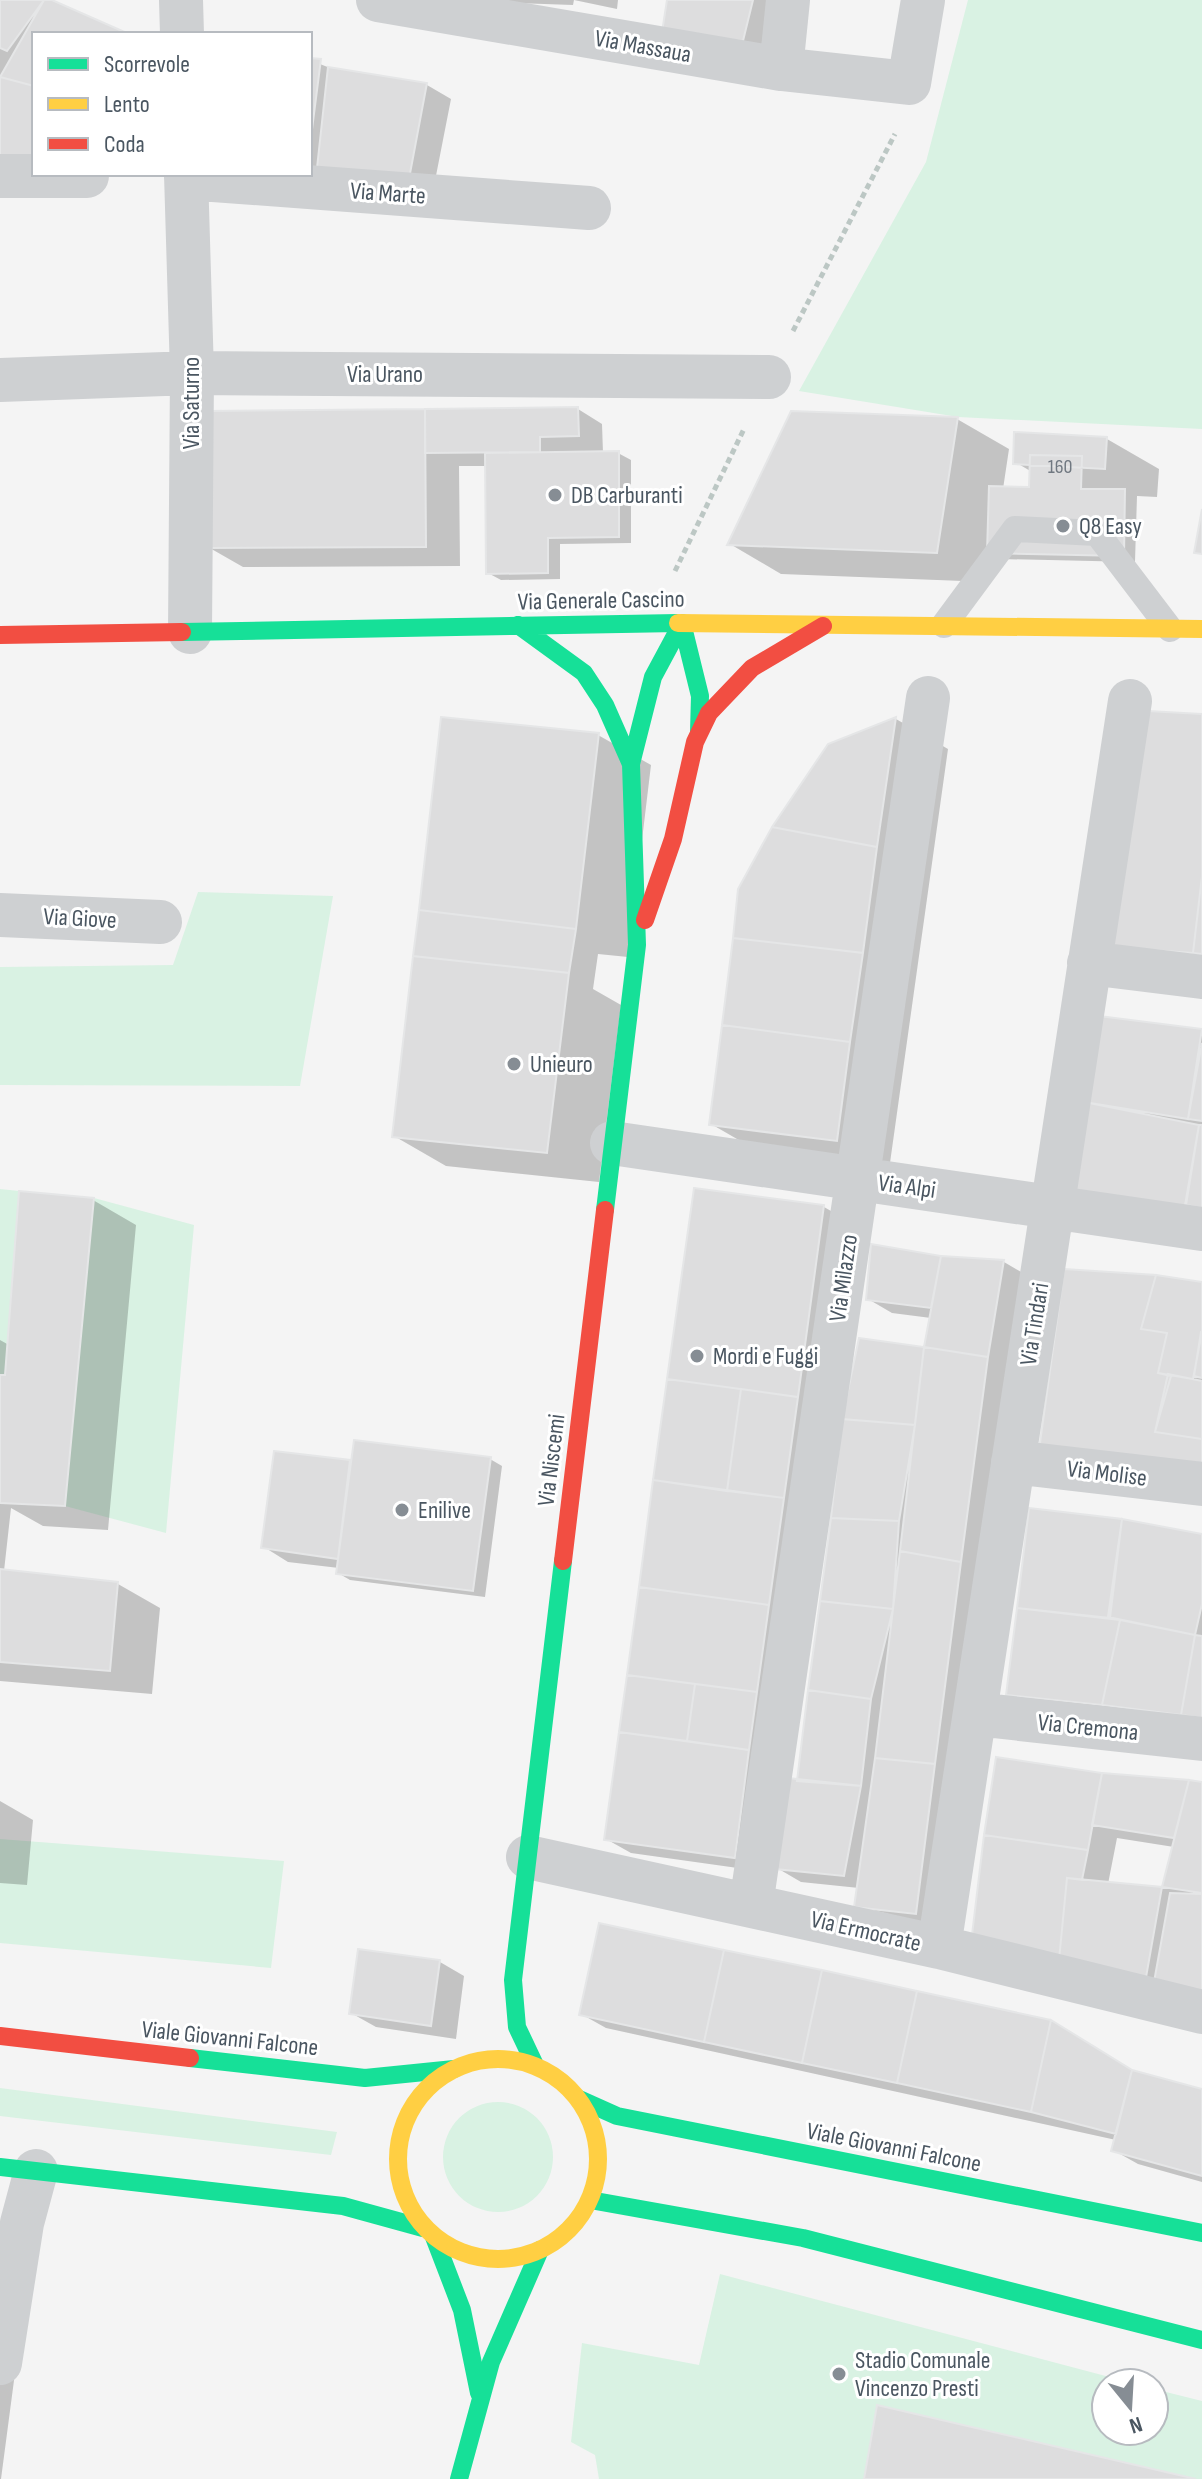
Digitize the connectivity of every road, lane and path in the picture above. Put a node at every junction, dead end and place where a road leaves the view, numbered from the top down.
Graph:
1 (181, 0) edge
2 (378, 0) edge
3 (788, 0) edge
4 (923, 0) edge
5 (182, 32) edge
6 (781, 69) junction
7 (0, 176) edge
8 (87, 176) dead end
9 (186, 176) edge
10 (589, 208) dead end
11 (192, 373) junction
12 (769, 377) dead end
13 (0, 380) edge
14 (682, 623) junction
15 (830, 623) junction
16 (518, 625) junction
17 (944, 625) junction
18 (1170, 629) junction
19 (1202, 629) edge
20 (190, 632) junction
21 (0, 635) edge
22 (928, 698) dead end
23 (1130, 701) dead end
24 (699, 732) junction
25 (631, 764) junction
26 (0, 915) edge
27 (160, 922) dead end
28 (637, 945) junction
29 (1089, 963) junction
30 (1202, 977) edge
31 (612, 1143) junction
32 (858, 1178) junction
33 (1052, 1207) junction
34 (1202, 1229) edge
35 (1013, 1462) junction
36 (1202, 1484) edge
37 (975, 1714) junction
38 (1202, 1739) edge
39 (528, 1857) junction
40 (751, 1905) junction
41 (939, 1947) junction
42 (513, 1980) junction
43 (1202, 2012) edge
44 (498, 2017) dead end
45 (0, 2036) edge
46 (487, 2040) dead end
47 (477, 2061) junction
48 (535, 2065) junction
49 (454, 2069) junction
50 (579, 2099) junction
51 (18, 2169) edge
52 (590, 2200) junction
53 (11, 2222) edge
54 (428, 2232) junction
55 (1202, 2233) edge
56 (540, 2250) junction
57 (1202, 2340) edge
58 (0, 2363) edge
59 (479, 2393) junction
60 (459, 2479) edge

1 - 5 street
2 - 6 street, Via Massaua
3 - 6 street
4 - 6 street, Via Massaua
7 - 8 street
9 - 10 street, Via Marte
9 - 11 street, Via Saturno
11 - 12 street, Via Urano
11 - 13 street, Via Urano
11 - 20 street, Via Saturno
14 - 15 street, Via Generale Cascino
14 - 16 street, Via Generale Cascino
14 - 24 street
14 - 25 street
15 - 17 street, Via Generale Cascino
15 - 24 street
16 - 20 street, Via Generale Cascino
16 - 25 street
17 - 18 street, Via Generale Cascino
17 - 18 lane
18 - 19 street, Via Generale Cascino
20 - 21 street, Via Generale Cascino
22 - 32 street, Via Milazzo
23 - 29 street, Via Tindari
24 - 28 street
25 - 28 street
26 - 27 street, Via Giove
28 - 31 street, Via Niscemi
29 - 30 street
29 - 33 street, Via Tindari
31 - 32 street, Via Alpi
31 - 39 street, Via Niscemi
32 - 33 street, Via Alpi
32 - 40 street, Via Milazzo
33 - 34 street, Via Alpi
33 - 35 street, Via Tindari
35 - 36 street, Via Molise
35 - 37 street, Via Tindari
37 - 38 street, Via Cremona
37 - 41 street, Via Tindari
39 - 40 street, Via Ermocrate
39 - 42 street, Via Niscemi
40 - 41 street, Via Ermocrate
41 - 43 street, Via Ermocrate
42 - 44 street
42 - 48 street
45 - 49 street, Viale Giovanni Falcone
46 - 47 street
47 - 48 street
47 - 49 street
48 - 50 street
49 - 54 street
50 - 52 street
50 - 55 street, Viale Giovanni Falcone
51 - 53 street
51 - 54 street
52 - 56 street
52 - 57 street
53 - 58 street
54 - 56 street
54 - 59 street
56 - 59 street
59 - 60 street

